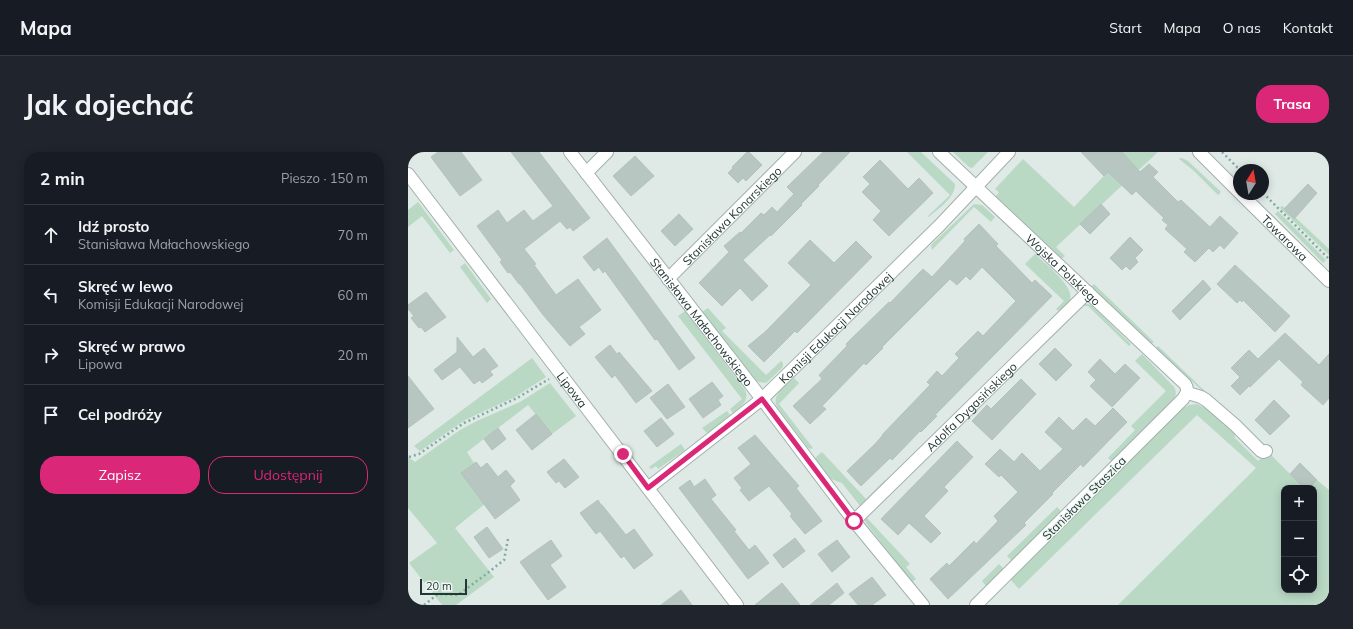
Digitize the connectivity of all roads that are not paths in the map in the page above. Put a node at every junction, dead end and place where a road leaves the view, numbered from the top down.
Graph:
1 (570, 152) edge
2 (607, 152) edge
3 (794, 152) edge
4 (939, 152) edge
5 (1009, 152) edge
6 (1199, 152) edge
7 (586, 173) junction
8 (408, 174) edge
9 (1233, 186) edge
10 (976, 187) junction
11 (1247, 200) edge
12 (668, 278) junction
13 (1329, 281) edge
14 (1088, 292) junction
15 (1188, 391) junction
16 (762, 399) junction
17 (1266, 451) dead end
18 (648, 488) junction
19 (854, 521) junction
20 (737, 605) edge
21 (923, 605) edge
22 (976, 605) edge

1 - 7 street, Stanisława Małachowskiego
2 - 7 street
3 - 12 street, Stanisława Konarskiego
4 - 10 street, Wojska Polskiego
5 - 10 street, Komisji Edukacji Narodowej
6 - 9 street
7 - 12 street, Stanisława Małachowskiego
8 - 18 street, Lipowa
10 - 14 street, Wojska Polskiego
10 - 16 street, Komisji Edukacji Narodowej
11 - 13 street, Towarowa
12 - 16 street, Stanisława Małachowskiego
14 - 15 street, Wojska Polskiego
14 - 19 street, Adolfa Dygasińskiego
15 - 17 street
15 - 22 street, Stanisława Staszica
16 - 18 street, Komisji Edukacji Narodowej
16 - 19 street, Stanisława Małachowskiego
18 - 20 street, Lipowa
19 - 21 street, Stanisława Małachowskiego

